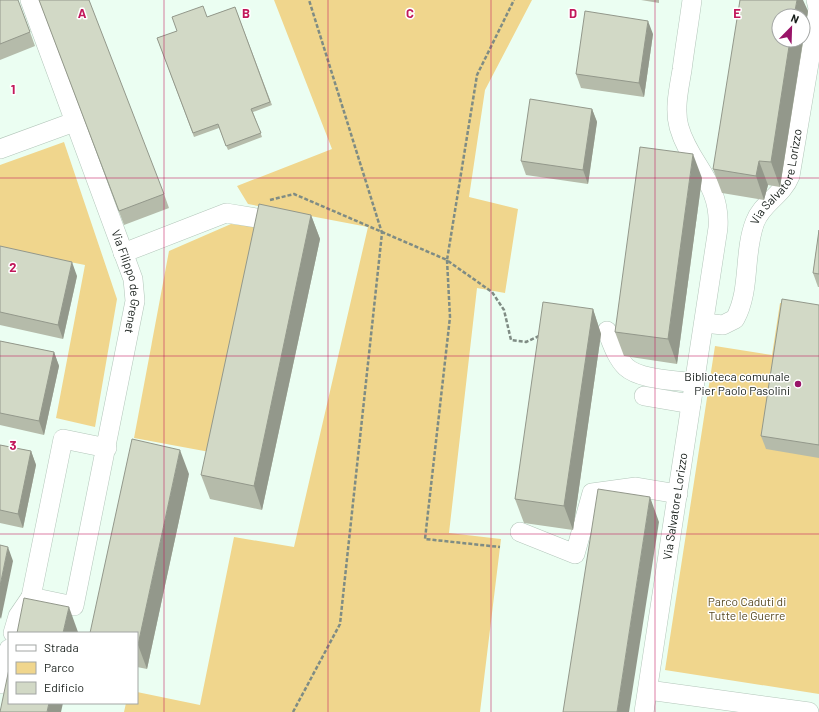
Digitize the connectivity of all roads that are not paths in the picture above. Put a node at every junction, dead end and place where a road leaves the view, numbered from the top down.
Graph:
1 (30, 0) edge
2 (692, 0) edge
3 (816, 0) edge
4 (74, 122) junction
5 (0, 149) edge
6 (302, 226) edge
7 (123, 253) junction
8 (704, 323) junction
9 (607, 331) dead end
10 (695, 383) junction
11 (644, 396) dead end
12 (691, 404) junction
13 (107, 448) junction
14 (678, 494) junction
15 (520, 532) dead end
16 (30, 597) junction
17 (13, 632) edge
18 (8, 653) edge
19 (0, 684) edge
20 (648, 690) junction
21 (644, 712) edge
22 (809, 712) edge

1 - 4 street, Via Filippo de Grenet
2 - 8 street, Via Salvatore Lorizzo
3 - 8 street, Via Salvatore Lorizzo
4 - 5 street
4 - 7 street, Via Filippo de Grenet
6 - 7 street
7 - 13 street, Via Filippo de Grenet
8 - 10 street, Via Salvatore Lorizzo
9 - 10 street
10 - 12 street, Via Salvatore Lorizzo
11 - 12 street
12 - 14 street, Via Salvatore Lorizzo
13 - 16 street
13 - 16 street, Via Filippo de Grenet
14 - 15 street
14 - 20 street, Via Salvatore Lorizzo
16 - 17 street
18 - 19 street
20 - 21 street, Via Salvatore Lorizzo
20 - 22 street

